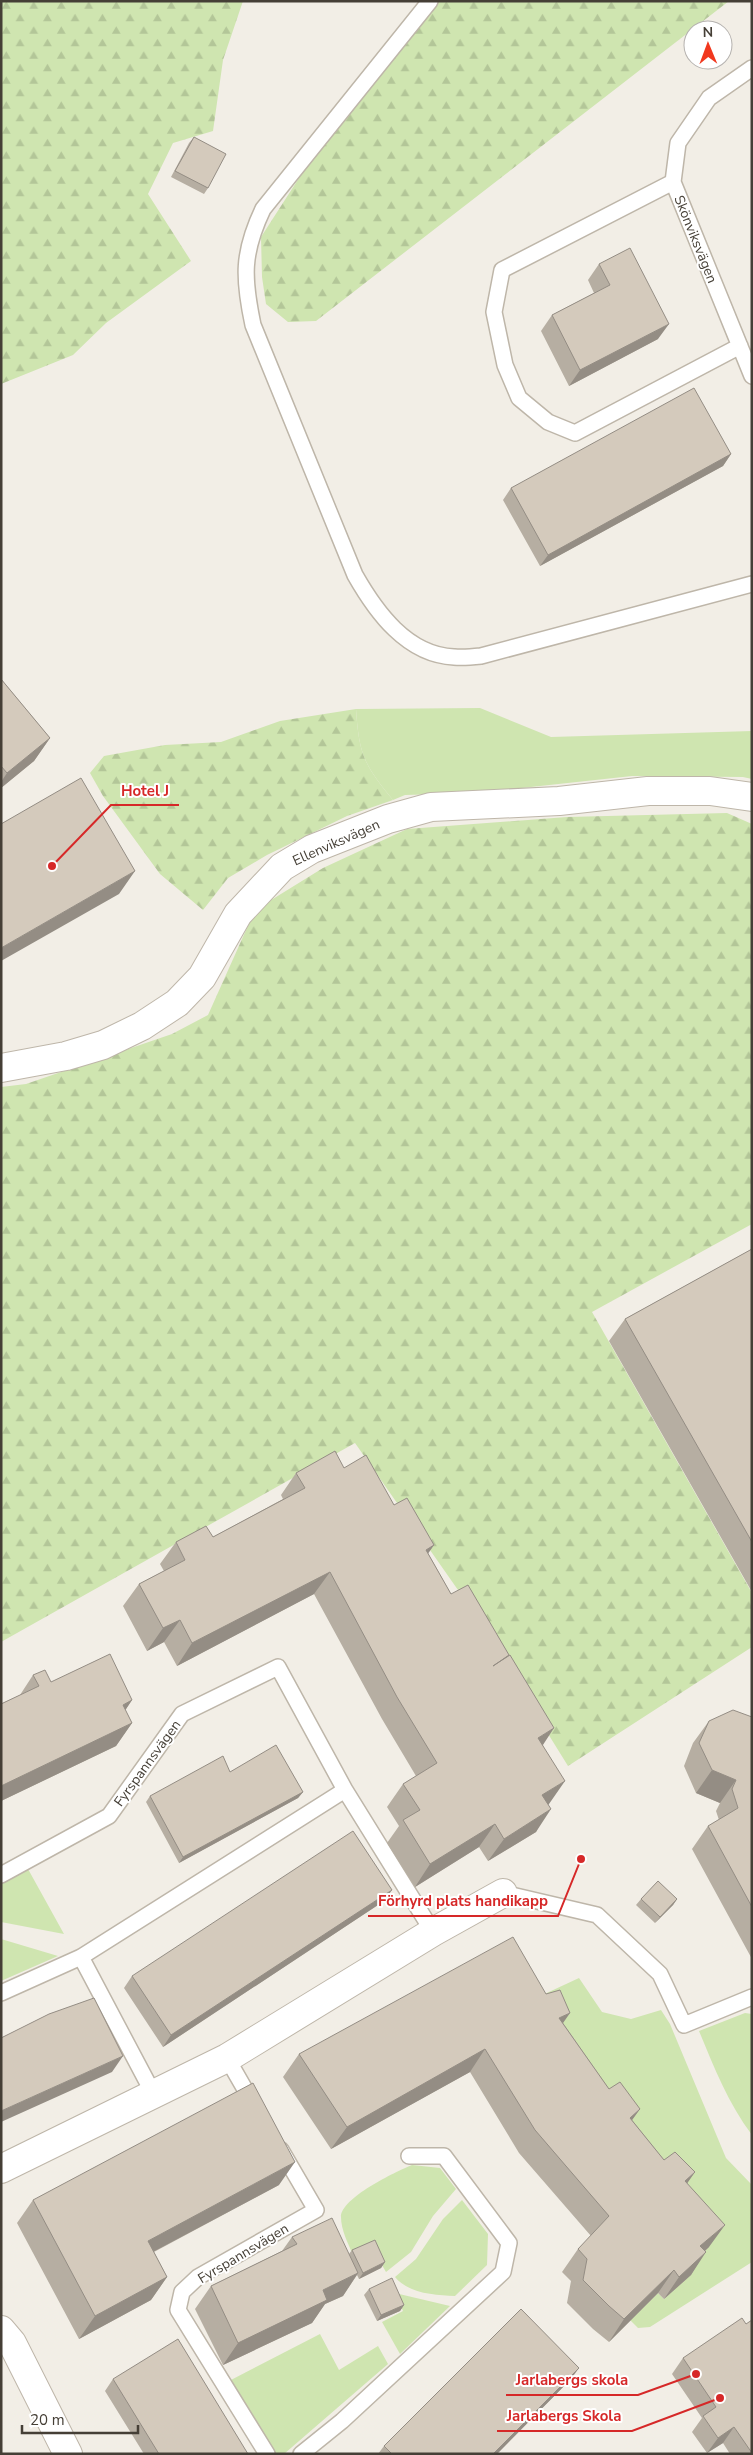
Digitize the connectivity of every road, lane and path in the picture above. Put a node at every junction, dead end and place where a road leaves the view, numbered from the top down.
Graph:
1 (430, 1) edge
2 (752, 68) edge
3 (673, 182) junction
4 (740, 346) junction
5 (752, 376) edge
6 (752, 584) edge
7 (752, 797) edge
8 (1, 1068) edge
9 (345, 1790) junction
10 (1, 1875) edge
11 (503, 1893) joint
12 (433, 1932) junction
13 (81, 1957) junction
14 (1, 1992) edge
15 (752, 1997) edge
16 (227, 2058) junction
17 (153, 2093) junction
18 (262, 2117) edge
19 (271, 2134) edge
20 (409, 2156) dead end
21 (1, 2170) edge
22 (1, 2330) edge
23 (68, 2454) edge
24 (267, 2454) edge
25 (301, 2454) edge

1 - 6 lane
2 - 3 lane, Skönviksvägen
3 - 4 lane, Skönviksvägen
3 - 4 lane
4 - 5 lane, Skönviksvägen
7 - 8 street, Ellenviksvägen
9 - 10 lane, Fyrspannsvägen
9 - 12 lane, Fyrspannsvägen
9 - 13 lane
11 - 12 street
11 - 15 lane
12 - 16 street
13 - 14 lane
13 - 17 lane
16 - 17 street
16 - 18 lane
17 - 21 street
19 - 24 lane, Fyrspannsvägen
20 - 25 lane
22 - 23 street

